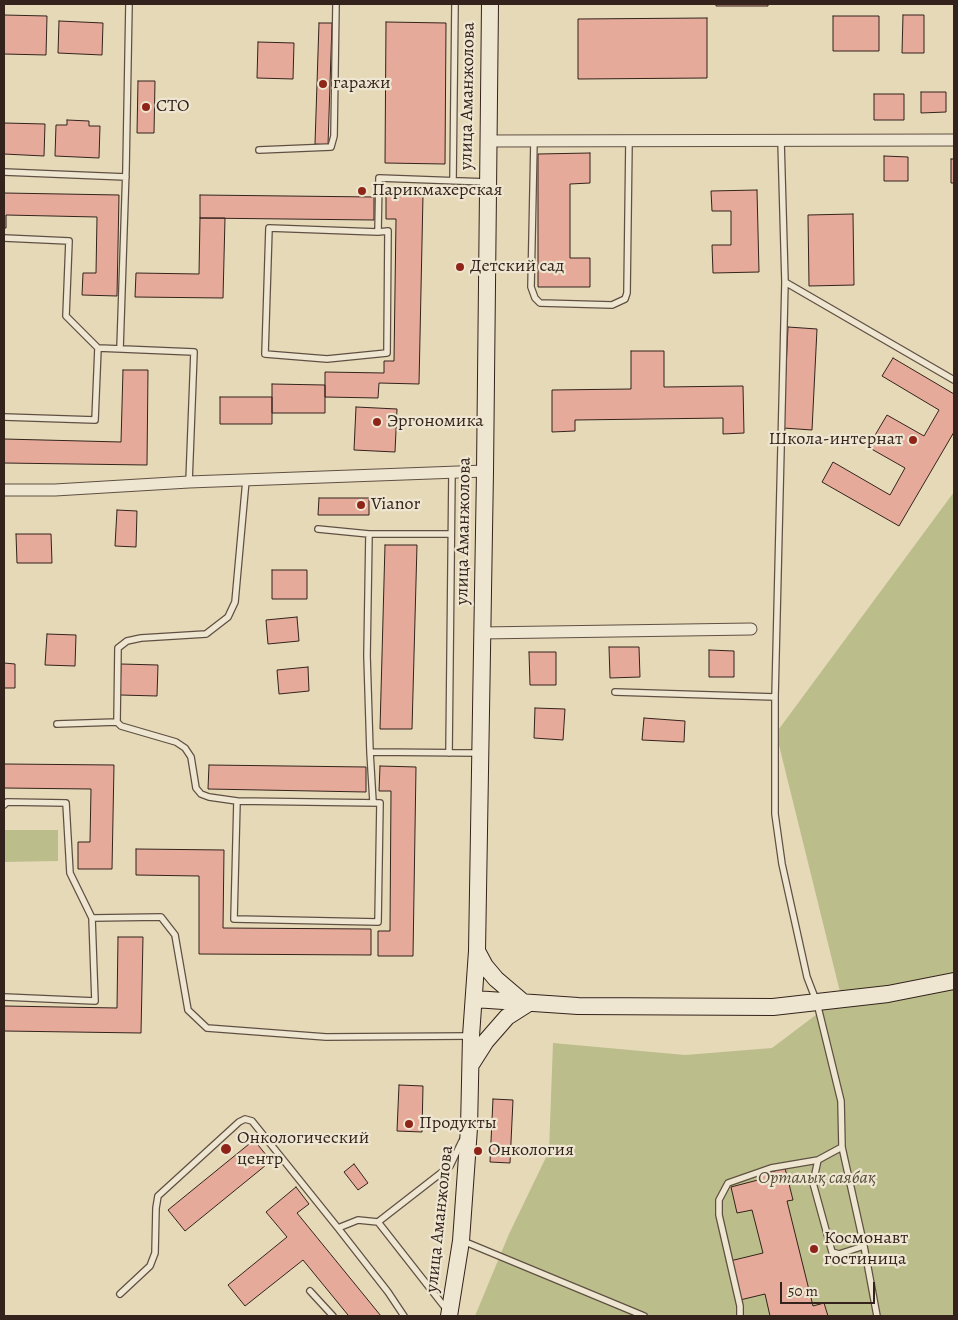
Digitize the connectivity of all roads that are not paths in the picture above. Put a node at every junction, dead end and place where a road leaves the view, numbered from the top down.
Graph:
1 (129, 4) edge
2 (336, 4) edge
3 (455, 4) edge
4 (490, 4) edge
5 (954, 140) edge
6 (488, 141) junction
7 (534, 141) junction
8 (629, 141) junction
9 (781, 141) junction
10 (258, 150) dead end
11 (4, 172) edge
12 (126, 177) junction
13 (453, 180) junction
14 (487, 182) junction
15 (378, 232) junction
16 (4, 238) edge
17 (785, 282) junction
18 (98, 348) junction
19 (120, 349) junction
20 (954, 380) edge
21 (4, 417) edge
22 (485, 471) junction
23 (452, 472) junction
24 (246, 480) junction
25 (189, 482) junction
26 (4, 490) edge
27 (318, 529) dead end
28 (368, 534) junction
29 (451, 534) junction
30 (751, 629) dead end
31 (481, 633) junction
32 (615, 692) dead end
33 (775, 697) junction
34 (117, 722) junction
35 (57, 724) dead end
36 (370, 752) junction
37 (449, 753) junction
38 (480, 754) junction
39 (236, 801) junction
40 (373, 802) junction
41 (4, 804) edge
42 (92, 918) junction
43 (477, 951) junction
44 (954, 981) edge
45 (4, 997) edge
46 (474, 999) junction
47 (526, 1003) junction
48 (817, 1003) junction
49 (471, 1036) junction
50 (472, 1063) junction
51 (469, 1128) junction
52 (842, 1148) junction
53 (818, 1160) junction
54 (378, 1222) junction
55 (338, 1228) junction
56 (461, 1240) junction
57 (864, 1246) junction
58 (310, 1292) dead end
59 (120, 1294) dead end
60 (449, 1315) edge
61 (333, 1316) edge
62 (404, 1316) edge
63 (644, 1316) edge
64 (740, 1316) edge
65 (877, 1316) edge

1 - 12 lane
2 - 10 lane
3 - 13 lane
4 - 6 main road, улица Аманжолова
5 - 9 street
6 - 7 street
6 - 14 main road, улица Аманжолова
7 - 8 street
7 - 8 lane
8 - 9 street
9 - 17 lane
11 - 12 lane
12 - 19 lane
13 - 14 lane
13 - 15 lane
14 - 22 main road, улица Аманжолова
15 - 15 lane
16 - 18 lane
17 - 20 lane
17 - 33 lane
18 - 19 lane
18 - 21 lane
19 - 25 lane
22 - 23 street
22 - 31 main road, улица Аманжолова
23 - 24 street
23 - 29 lane
24 - 25 street
24 - 34 lane
25 - 26 street
27 - 28 lane
28 - 29 lane
28 - 36 lane
29 - 37 lane
30 - 31 street
31 - 38 main road, улица Аманжолова
32 - 33 lane
33 - 48 lane
34 - 35 lane
34 - 39 lane
36 - 37 lane
36 - 40 lane
37 - 38 lane
38 - 43 main road, улица Аманжолова
39 - 40 lane
39 - 40 lane
41 - 42 lane
42 - 45 lane
42 - 49 lane
43 - 46 main road, улица Аманжолова
43 - 47 main road
44 - 48 main road
46 - 47 main road
46 - 49 main road, улица Аманжолова
47 - 48 main road
47 - 50 main road
48 - 52 lane
49 - 50 main road, улица Аманжолова
50 - 51 main road, улица Аманжолова
51 - 54 lane
51 - 56 main road, улица Аманжолова
52 - 53 lane
52 - 57 lane
53 - 57 lane
53 - 64 lane
54 - 55 lane
54 - 60 lane
55 - 59 lane
55 - 62 lane
56 - 60 main road, улица Аманжолова
56 - 63 lane
57 - 65 lane
58 - 61 lane

